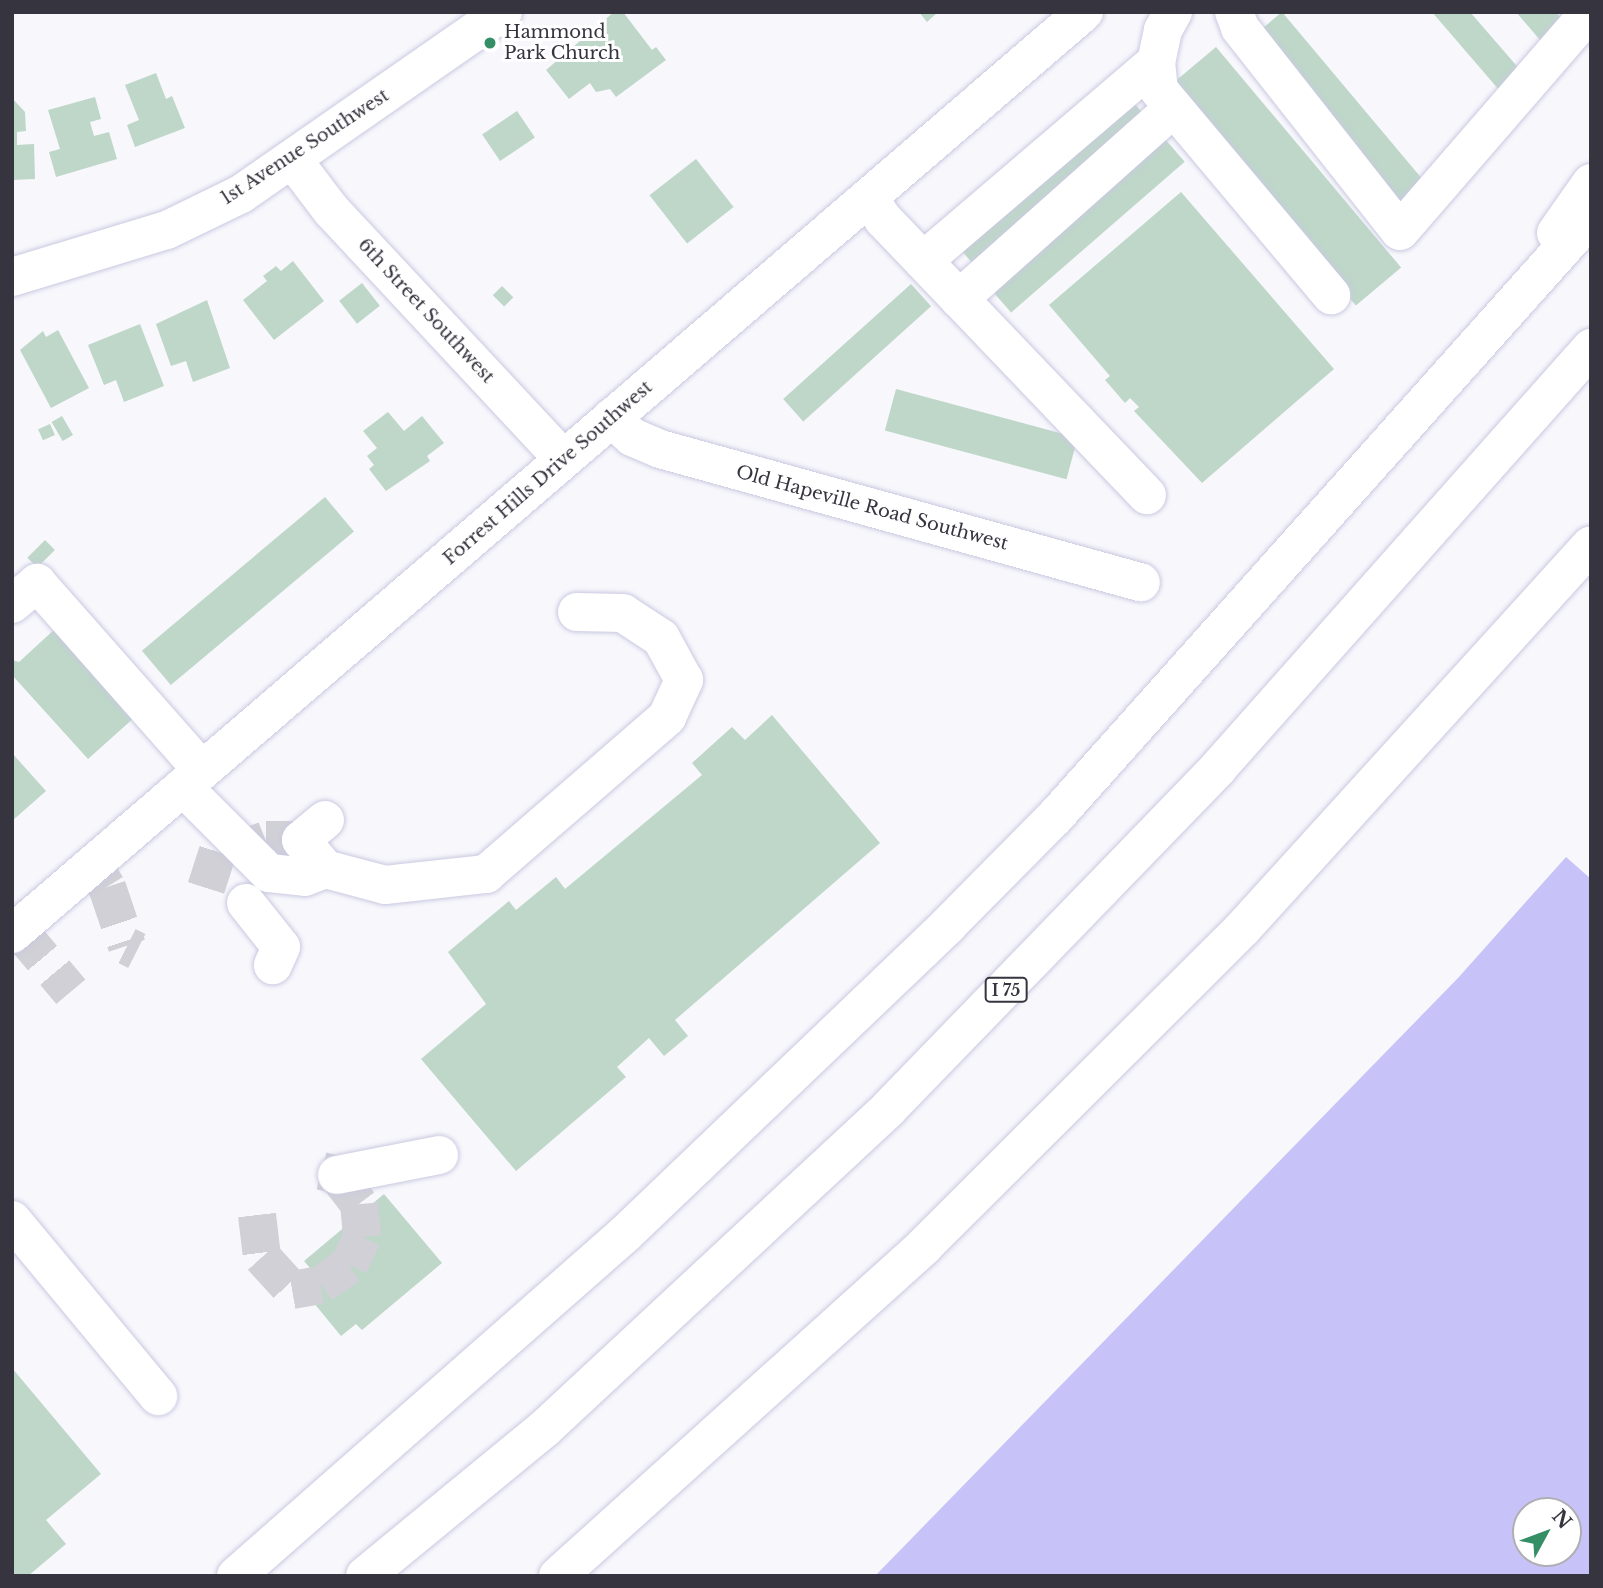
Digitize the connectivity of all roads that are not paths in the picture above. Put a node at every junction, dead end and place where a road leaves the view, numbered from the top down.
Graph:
1 (503, 12) edge
2 (1084, 12) edge
3 (1173, 12) edge
4 (1234, 12) edge
5 (1590, 12) edge
6 (1156, 62) junction
7 (1173, 108) junction
8 (293, 160) junction
9 (1591, 183) edge
10 (869, 197) junction
11 (1591, 217) edge
12 (923, 261) junction
13 (12, 277) edge
14 (1331, 295) dead end
15 (959, 299) junction
16 (1494, 328) junction
17 (1591, 348) edge
18 (611, 418) junction
19 (563, 459) junction
20 (1147, 495) dead end
21 (1591, 545) edge
22 (1141, 582) dead end
23 (12, 604) edge
24 (577, 611) dead end
25 (193, 779) junction
26 (325, 820) dead end
27 (325, 869) junction
28 (246, 903) dead end
29 (12, 934) edge
30 (277, 956) dead end
31 (439, 1155) dead end
32 (337, 1175) dead end
33 (12, 1220) edge
34 (158, 1396) dead end
35 (236, 1576) edge
36 (365, 1576) edge
37 (558, 1576) edge

1 - 8 main road, 1st Avenue Southwest
2 - 10 main road, Forrest Hills Drive Southwest
3 - 6 main road
4 - 5 main road
6 - 7 main road
6 - 12 main road
7 - 14 main road
7 - 15 main road
8 - 13 main road, 1st Avenue Southwest
8 - 19 main road, 6th Street Southwest
9 - 16 main road
10 - 12 main road
10 - 18 main road, Forrest Hills Drive Southwest
11 - 16 main road
12 - 15 main road
15 - 20 main road
16 - 35 main road
17 - 36 main road, I 75
18 - 19 main road, Forrest Hills Drive Southwest
18 - 22 main road, Old Hapeville Road Southwest
19 - 25 main road, Forrest Hills Drive Southwest
21 - 37 main road
23 - 25 main road
24 - 27 main road
25 - 27 main road
25 - 29 main road, Forrest Hills Drive Southwest
26 - 27 main road
28 - 30 main road
31 - 32 main road
33 - 34 main road

